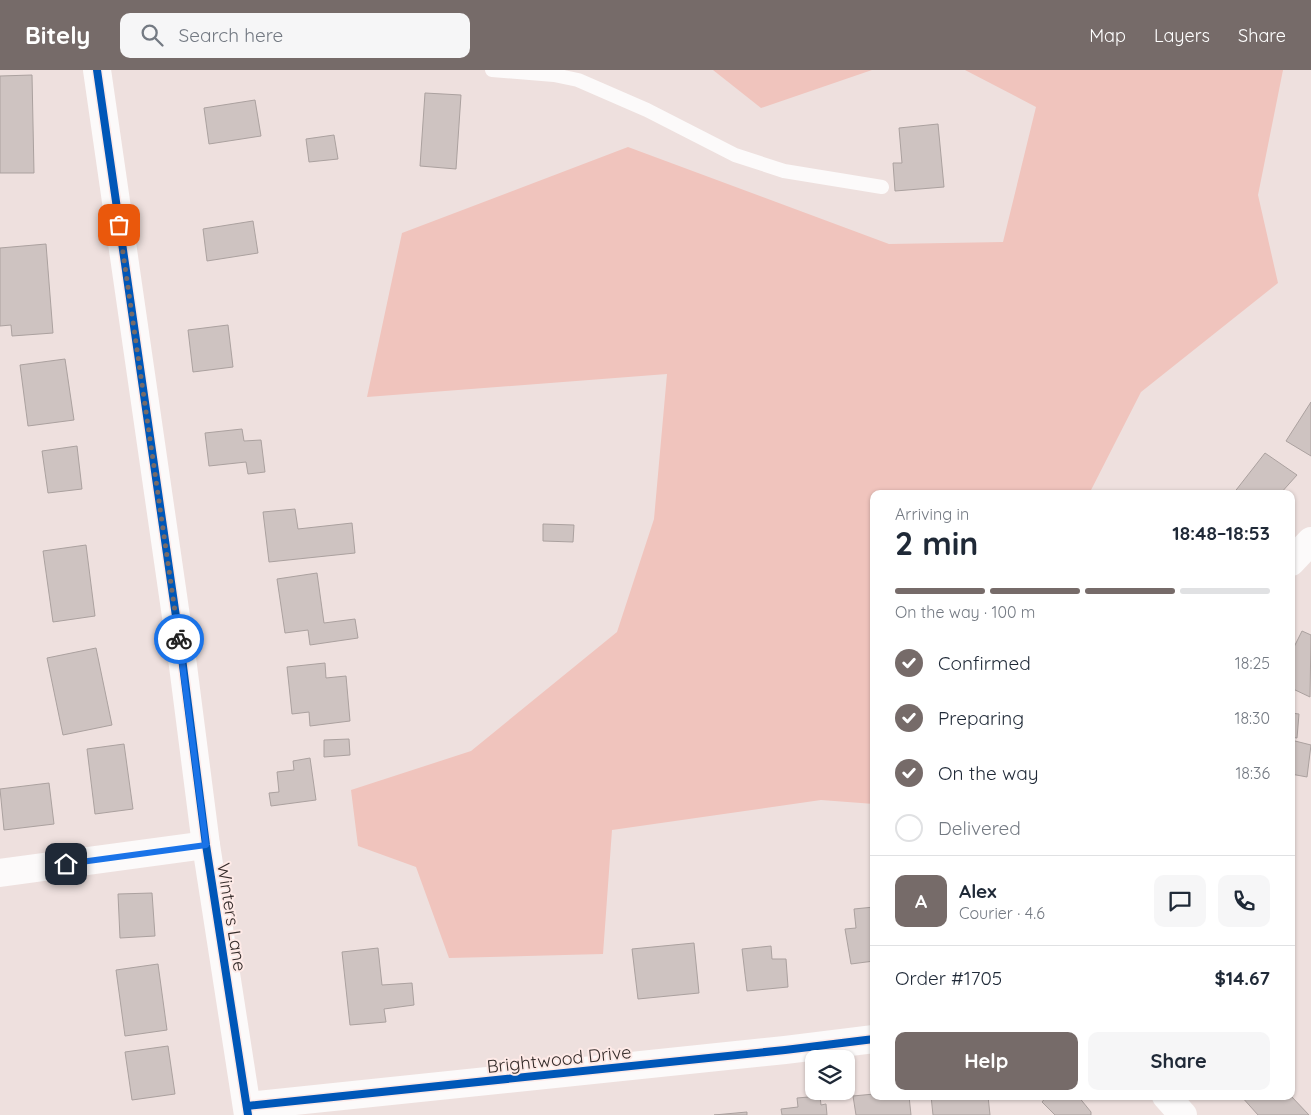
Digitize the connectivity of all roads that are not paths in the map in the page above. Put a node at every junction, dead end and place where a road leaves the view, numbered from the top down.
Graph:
1 (97, 70) edge
2 (492, 70) edge
3 (882, 187) dead end
4 (1311, 541) edge
5 (1295, 558) edge
6 (206, 845) junction
7 (0, 874) edge
8 (870, 1039) edge
9 (1170, 1100) edge
10 (248, 1111) edge
11 (1183, 1115) edge

1 - 6 street, Winters Lane
2 - 3 lane
4 - 5 street
6 - 7 street
6 - 10 street, Winters Lane
8 - 10 street, Brightwood Drive
9 - 11 street

